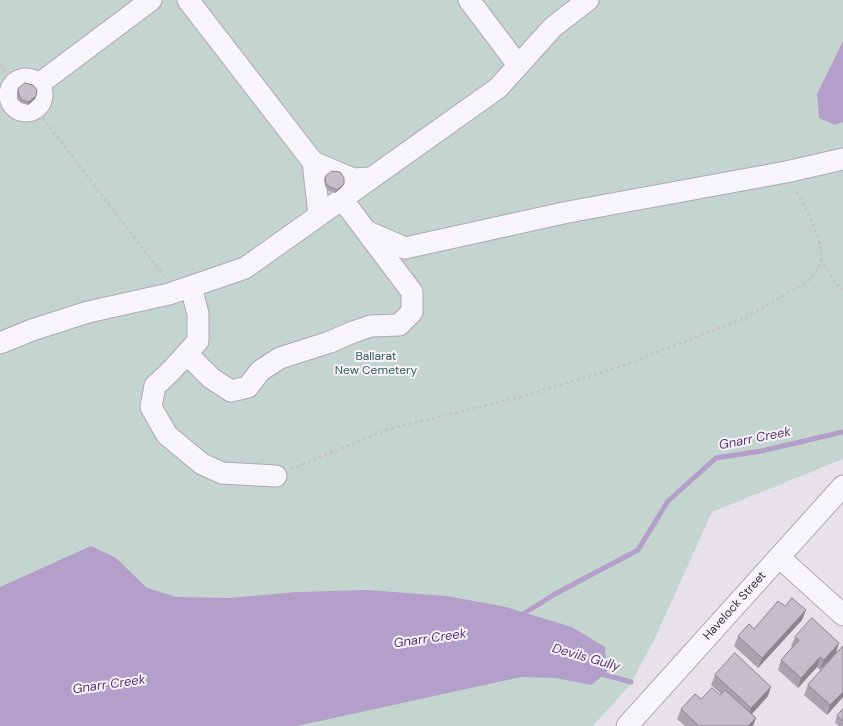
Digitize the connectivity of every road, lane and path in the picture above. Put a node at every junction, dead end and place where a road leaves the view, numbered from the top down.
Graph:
1 (151, 0) edge
2 (188, 0) edge
3 (469, 0) edge
4 (588, 0) edge
5 (0, 64) edge
6 (518, 65) junction
7 (14, 83) junction
8 (39, 84) junction
9 (6, 108) edge
10 (35, 108) junction
11 (843, 159) edge
12 (313, 162) junction
13 (786, 172) junction
14 (371, 178) junction
15 (342, 199) junction
16 (319, 215) junction
17 (368, 232) junction
18 (821, 258) junction
19 (183, 290) junction
20 (843, 290) edge
21 (0, 343) edge
22 (187, 354) junction
23 (276, 476) joint
24 (843, 486) edge
25 (779, 557) junction
26 (843, 615) edge
27 (627, 726) edge

1 - 8 street
2 - 12 street
3 - 6 street
4 - 6 street
5 - 7 path
6 - 14 street
7 - 8 street
7 - 9 street
8 - 10 street
9 - 10 street
10 - 19 path
11 - 13 street
12 - 14 street
12 - 16 street
13 - 17 street
13 - 18 path
14 - 15 street
15 - 16 street
15 - 17 street
16 - 19 street
17 - 22 street
18 - 20 path
18 - 23 path
19 - 21 street
19 - 22 street
22 - 23 street
24 - 25 street, Havelock Street
25 - 26 street
25 - 27 street, Havelock Street

